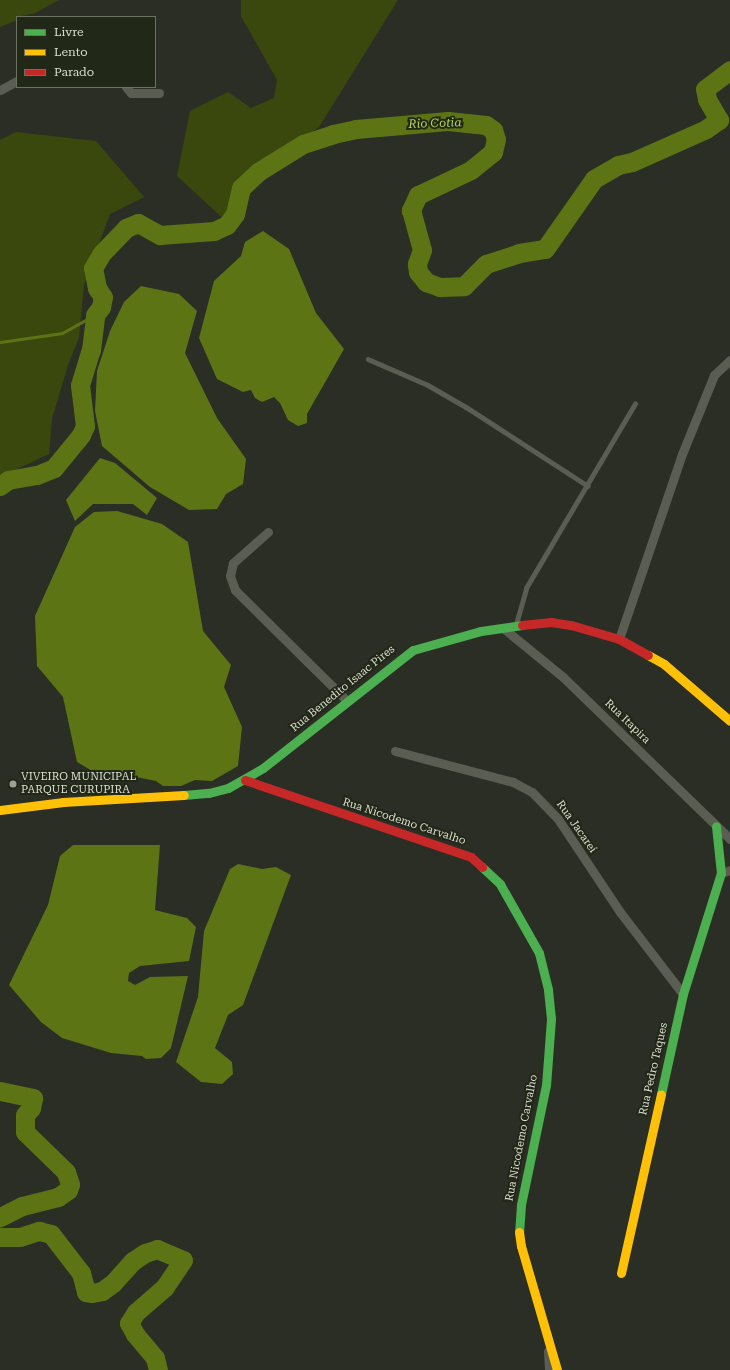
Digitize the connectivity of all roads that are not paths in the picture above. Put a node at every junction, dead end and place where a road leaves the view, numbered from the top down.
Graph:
1 (16, 82) edge
2 (127, 88) edge
3 (0, 90) edge
4 (159, 93) dead end
5 (368, 359) dead end
6 (730, 360) edge
7 (635, 404) dead end
8 (588, 486) junction
9 (268, 532) dead end
10 (515, 626) junction
11 (502, 628) junction
12 (619, 639) junction
13 (346, 700) junction
14 (730, 721) edge
15 (395, 751) dead end
16 (244, 780) junction
17 (0, 810) edge
18 (716, 826) junction
19 (730, 840) edge
20 (730, 870) edge
21 (721, 873) junction
22 (683, 994) junction
23 (621, 1273) dead end
24 (548, 1342) junction
25 (549, 1370) edge
26 (557, 1370) edge

1 - 3 street
2 - 4 street
5 - 8 lane
6 - 12 street
7 - 8 lane
8 - 10 lane
9 - 13 street
10 - 11 street, Rua Benedito Isaac Pires
10 - 12 street, Rua Benedito Isaac Pires
11 - 13 street, Rua Benedito Isaac Pires
11 - 18 street, Rua Itapira
12 - 14 street, Rua Benedito Isaac Pires
13 - 16 street, Rua Benedito Isaac Pires
15 - 22 street, Rua Jacareí
16 - 17 street, Rua Benedito Isaac Pires
16 - 24 street, Rua Nicodemo Carvalho
18 - 19 street, Rua Itapira
18 - 21 street, Rua Pedro Taques
20 - 21 street
21 - 22 street, Rua Pedro Taques
22 - 23 street, Rua Pedro Taques
24 - 25 street
24 - 26 street, Rua Nicodemo Carvalho

